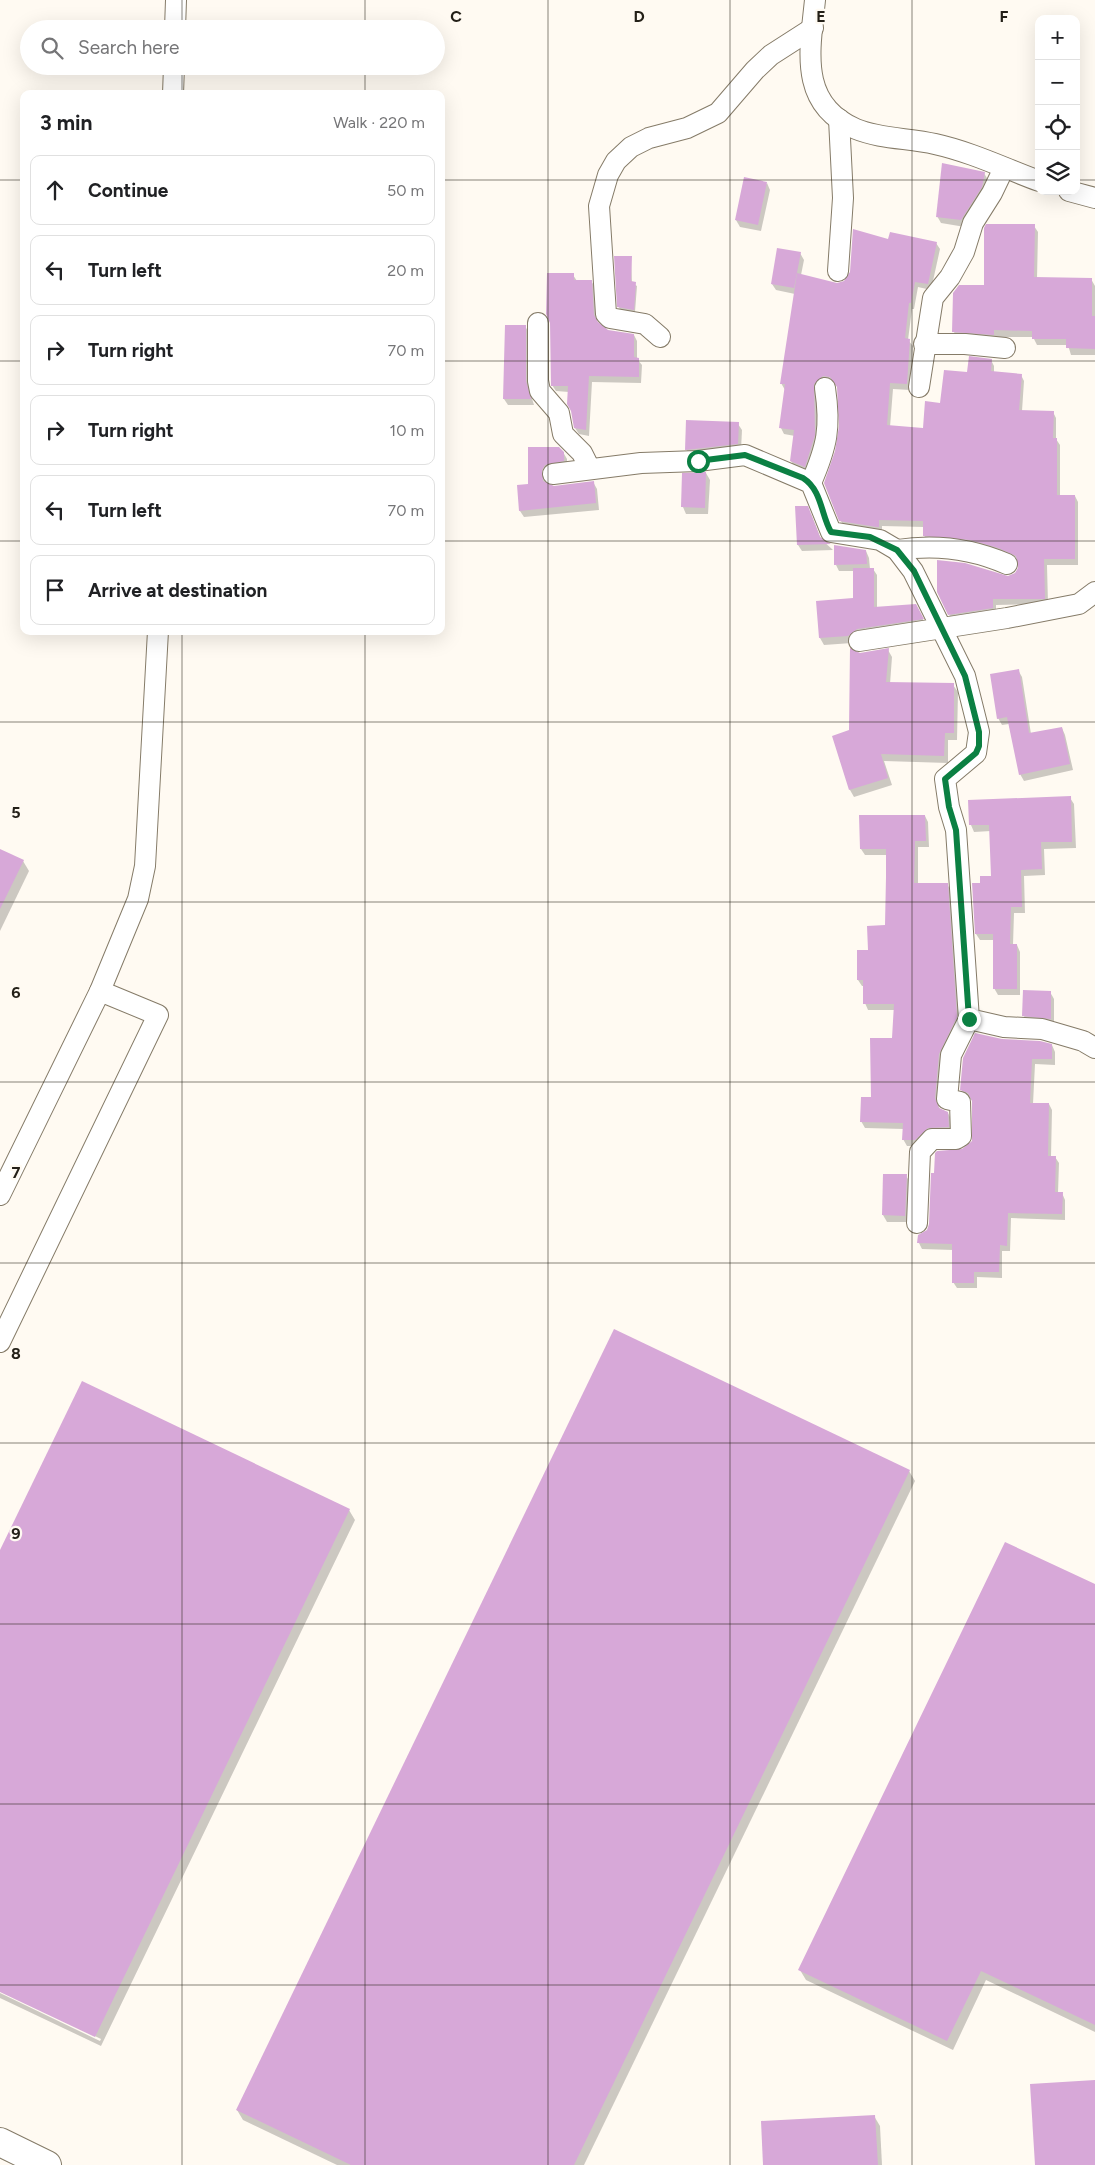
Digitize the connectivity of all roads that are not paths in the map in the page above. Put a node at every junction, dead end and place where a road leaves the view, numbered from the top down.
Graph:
1 (176, 0) edge
2 (815, 0) edge
3 (175, 20) edge
4 (812, 28) junction
5 (174, 75) edge
6 (173, 90) edge
7 (839, 120) junction
8 (1004, 168) junction
9 (1035, 180) edge
10 (1080, 194) edge
11 (1095, 198) edge
12 (838, 271) dead end
13 (538, 323) dead end
14 (660, 337) dead end
15 (924, 344) junction
16 (1005, 348) dead end
17 (919, 387) dead end
18 (825, 388) dead end
19 (590, 469) junction
20 (553, 474) dead end
21 (811, 483) junction
22 (934, 548) junction
23 (897, 550) junction
24 (1008, 564) dead end
25 (914, 571) junction
26 (1095, 592) edge
27 (940, 629) junction
28 (158, 635) edge
29 (859, 641) dead end
30 (100, 991) junction
31 (969, 1019) junction
32 (1095, 1048) edge
33 (0, 1195) edge
34 (917, 1223) dead end
35 (0, 1342) edge
36 (0, 2142) edge
37 (48, 2165) edge

1 - 3 street
2 - 4 street
4 - 7 street
4 - 14 street
5 - 6 street
7 - 8 street
7 - 12 street
8 - 9 street
8 - 15 street
10 - 11 street
13 - 19 street
15 - 16 street
15 - 17 street
18 - 21 street
19 - 20 street
19 - 21 street
21 - 23 street
22 - 23 street
22 - 24 street
22 - 25 street
23 - 25 street
25 - 27 street
26 - 27 street
27 - 29 street
27 - 31 street
28 - 30 street
30 - 33 street
30 - 35 street
31 - 32 street
31 - 34 street
36 - 37 main road

